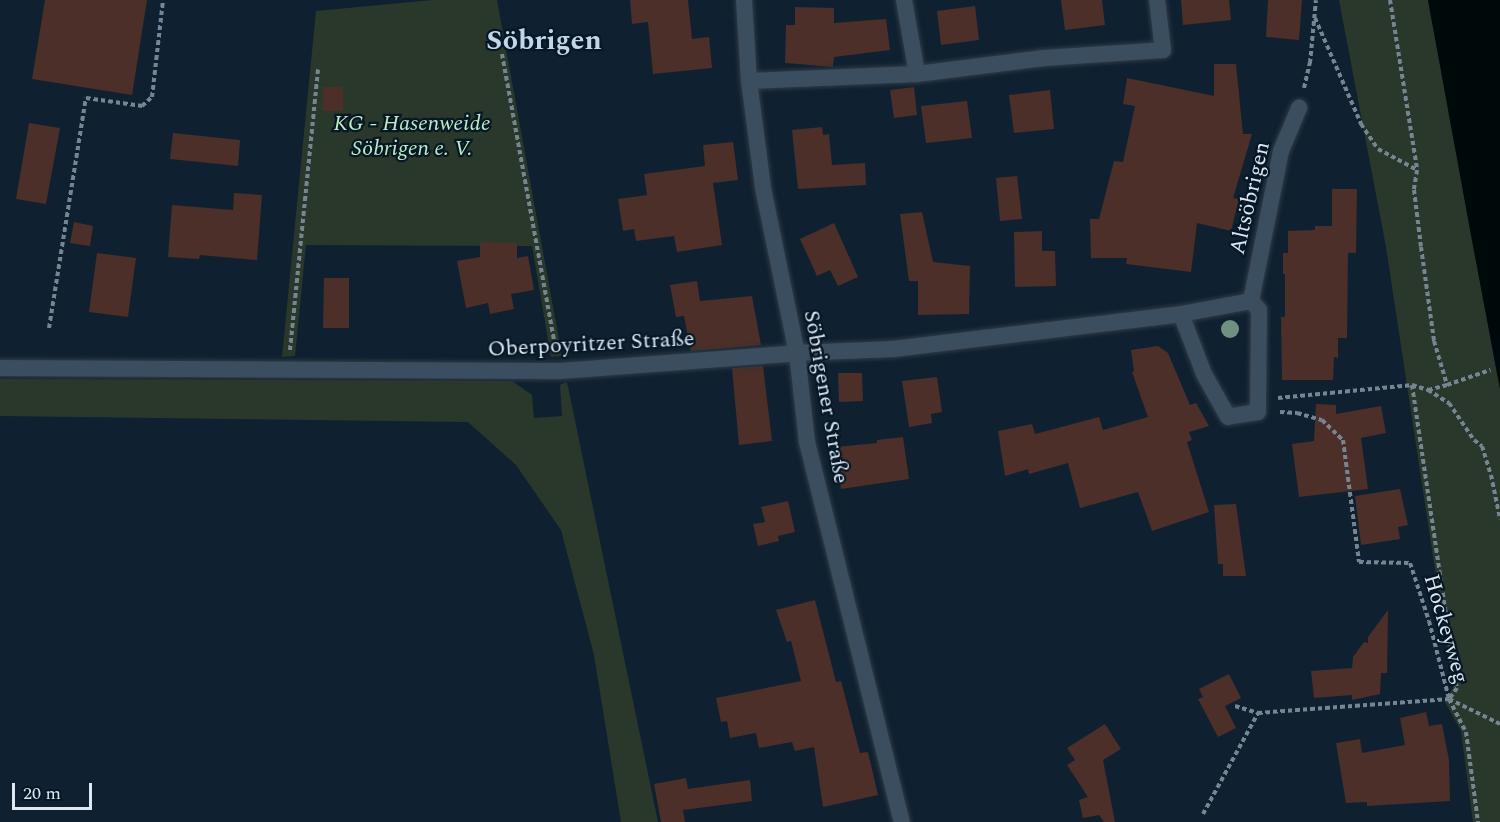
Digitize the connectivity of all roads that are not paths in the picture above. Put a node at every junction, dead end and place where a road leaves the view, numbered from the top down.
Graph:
1 (744, 0) edge
2 (904, 0) edge
3 (1157, 0) edge
4 (917, 74) junction
5 (749, 81) junction
6 (1299, 108) road end
7 (1251, 301) junction
8 (1181, 314) junction
9 (797, 353) junction
10 (0, 369) edge
11 (902, 822) edge

1 - 5 street, Söbrigener Straße
2 - 4 street
3 - 4 street
4 - 5 street
5 - 9 street, Söbrigener Straße
6 - 7 street, Altsöbrigen
7 - 8 street
7 - 8 street, Altsöbrigen
8 - 9 street, Oberpoyritzer Straße
9 - 10 street, Oberpoyritzer Straße
9 - 11 street, Söbrigener Straße

